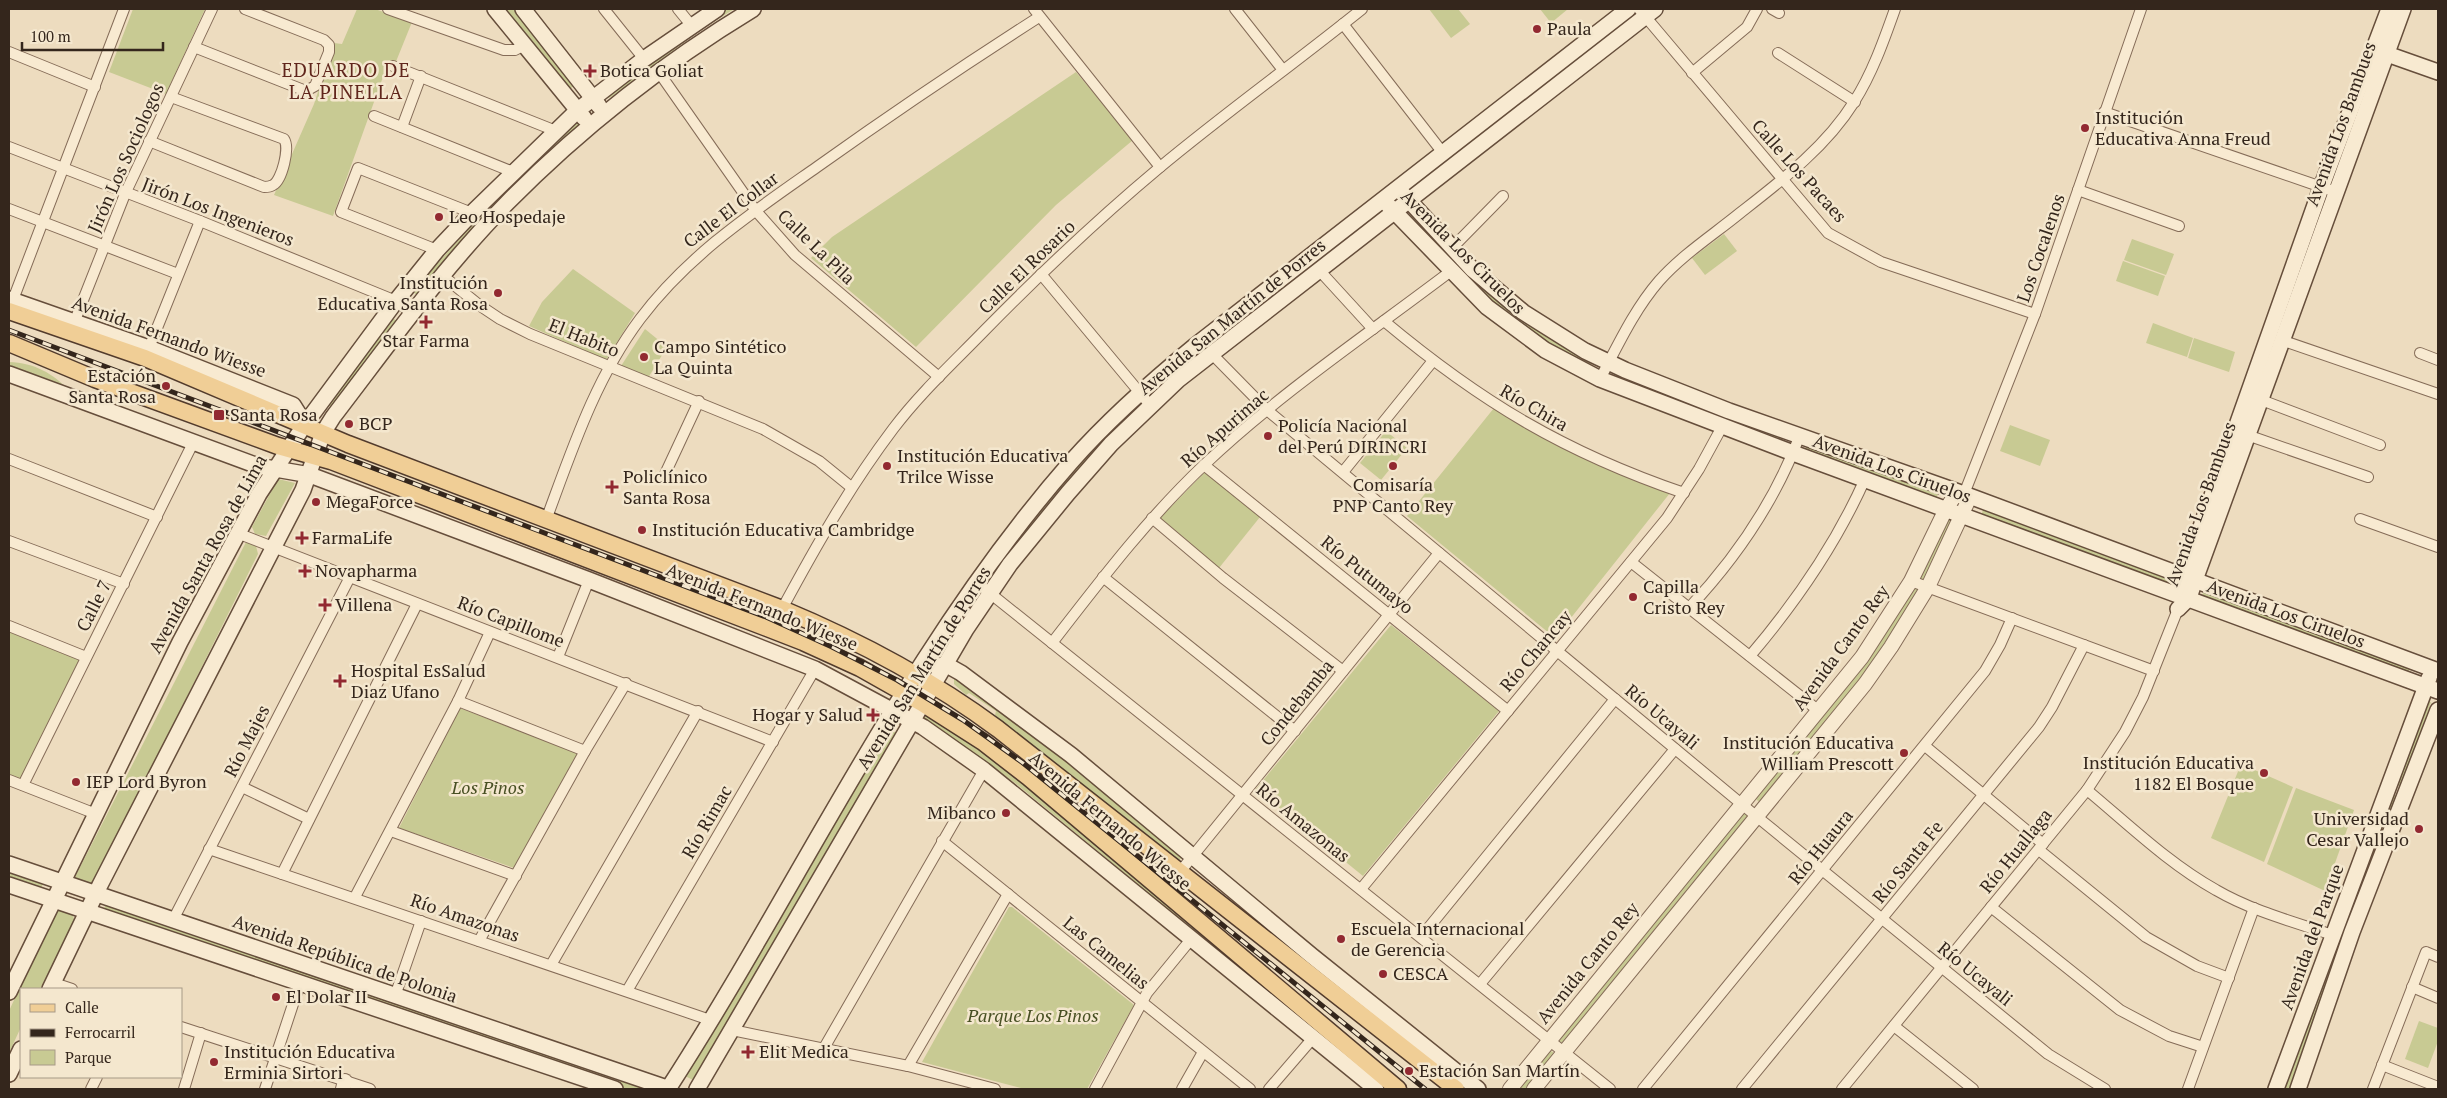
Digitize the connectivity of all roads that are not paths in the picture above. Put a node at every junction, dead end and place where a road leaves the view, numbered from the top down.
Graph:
1 (122, 9) edge
2 (212, 9) edge
3 (245, 9) edge
4 (388, 9) edge
5 (495, 9) edge
6 (523, 9) edge
7 (604, 9) edge
8 (678, 9) edge
9 (717, 9) edge
10 (753, 9) edge
11 (1235, 9) edge
12 (1362, 9) edge
13 (1628, 9) edge
14 (1757, 9) edge
15 (1895, 9) edge
16 (2142, 9) edge
17 (2389, 9) edge
18 (2403, 9) edge
19 (1647, 12) edge
20 (1037, 13) edge
21 (1343, 24) junction
22 (691, 25) junction
23 (1601, 30) junction
24 (1612, 43) junction
25 (526, 45) junction
26 (194, 47) junction
27 (9, 52) edge
28 (1778, 53) dead end
29 (2380, 53) junction
30 (644, 59) junction
31 (393, 66) dead end
32 (1283, 70) junction
33 (658, 71) junction
34 (2438, 72) edge
35 (1692, 73) junction
36 (421, 76) junction
37 (1532, 84) junction
38 (95, 86) junction
39 (171, 97) junction
40 (1542, 97) junction
41 (593, 98) junction
42 (1855, 102) junction
43 (578, 110) junction
44 (2104, 112) junction
45 (606, 115) junction
46 (374, 116) dead end
47 (402, 127) junction
48 (591, 127) junction
49 (556, 131) junction
50 (149, 141) junction
51 (9, 147) edge
52 (1443, 153) junction
53 (63, 168) junction
54 (1160, 168) junction
55 (513, 172) junction
56 (1782, 180) junction
57 (1398, 188) junction
58 (2321, 188) junction
59 (2078, 190) junction
60 (2336, 192) junction
61 (126, 194) junction
62 (1503, 196) dead end
63 (1383, 199) junction
64 (1408, 200) junction
65 (9, 209) edge
66 (756, 211) junction
67 (1395, 212) junction
68 (472, 213) junction
69 (200, 221) junction
70 (43, 222) junction
71 (2178, 226) dead end
72 (104, 246) junction
73 (1452, 248) junction
74 (437, 250) junction
75 (1319, 270) junction
76 (1451, 271) junction
77 (178, 274) junction
78 (1041, 274) junction
79 (443, 276) junction
80 (396, 301) junction
81 (10, 305) edge
82 (412, 313) junction
83 (2035, 314) junction
84 (1384, 321) junction
85 (74, 323) junction
86 (1373, 329) junction
87 (2281, 340) junction
88 (9, 343) edge
89 (149, 348) junction
90 (1211, 353) junction
91 (2420, 353) dead end
92 (2438, 360) edge
93 (1432, 362) junction
94 (1609, 362) junction
95 (609, 366) junction
96 (346, 369) junction
97 (9, 374) edge
98 (939, 377) junction
99 (1600, 379) junction
100 (361, 380) junction
101 (1140, 393) junction
102 (2438, 394) edge
103 (2254, 397) junction
104 (699, 401) junction
105 (1150, 406) junction
106 (317, 408) junction
107 (1267, 410) junction
108 (333, 417) junction
109 (305, 424) junction
110 (1723, 425) junction
111 (323, 433) junction
112 (1800, 435) junction
113 (2247, 435) junction
114 (194, 441) junction
115 (2380, 445) dead end
116 (288, 449) junction
117 (1793, 453) junction
118 (316, 456) junction
119 (9, 459) edge
120 (1204, 465) junction
121 (274, 469) junction
122 (1343, 472) junction
123 (665, 474) dead end
124 (310, 475) junction
125 (2368, 477) dead end
126 (1865, 479) junction
127 (852, 487) junction
128 (1684, 492) junction
129 (1964, 494) junction
130 (1946, 509) junction
131 (1963, 515) junction
132 (157, 517) junction
133 (1152, 518) junction
134 (2360, 519) dead end
135 (546, 520) junction
136 (237, 533) junction
137 (9, 541) edge
138 (272, 547) junction
139 (2438, 547) edge
140 (1439, 553) junction
141 (1631, 562) junction
142 (350, 577) junction
143 (1103, 577) junction
144 (2189, 578) junction
145 (589, 580) junction
146 (1912, 581) junction
147 (976, 582) junction
148 (124, 584) junction
149 (1928, 588) junction
150 (990, 594) junction
151 (2181, 600) junction
152 (417, 604) junction
153 (1689, 608) junction
154 (782, 609) junction
155 (1389, 614) junction
156 (2012, 618) junction
157 (9, 626) edge
158 (490, 632) junction
159 (941, 635) junction
160 (1052, 643) junction
161 (956, 645) junction
162 (2084, 645) junction
163 (1557, 651) junction
164 (1750, 656) junction
165 (86, 657) junction
166 (558, 657) junction
167 (945, 664) junction
168 (2436, 666) edge
169 (815, 669) junction
170 (2154, 671) junction
171 (1343, 672) junction
172 (914, 675) junction
173 (626, 683) junction
174 (932, 685) junction
175 (2432, 688) edge
176 (903, 693) junction
177 (1615, 699) junction
178 (458, 701) junction
179 (922, 703) junction
180 (893, 710) junction
181 (2438, 710) edge
182 (698, 711) junction
183 (1508, 711) junction
184 (1819, 711) junction
185 (912, 721) junction
186 (1295, 731) junction
187 (773, 742) junction
188 (1925, 746) junction
189 (1675, 749) junction
190 (585, 751) junction
191 (984, 770) junction
192 (9, 780) edge
193 (24, 785) junction
194 (2388, 786) junction
195 (242, 787) junction
196 (2087, 790) junction
197 (2405, 793) junction
198 (1243, 795) junction
199 (1984, 795) junction
200 (1742, 804) junction
201 (96, 814) junction
202 (1756, 816) junction
203 (310, 819) junction
204 (390, 831) junction
205 (942, 841) junction
206 (2041, 847) junction
207 (209, 849) junction
208 (1192, 857) junction
209 (9, 864) edge
210 (1823, 871) junction
211 (1179, 873) junction
212 (282, 874) junction
213 (516, 876) junction
214 (62, 882) junction
215 (9, 885) edge
216 (1361, 889) junction
217 (96, 892) junction
218 (1008, 894) junction
219 (355, 897) junction
220 (53, 900) junction
221 (1991, 907) junction
222 (2254, 908) junction
223 (88, 911) junction
224 (1882, 919) junction
225 (173, 920) junction
226 (421, 921) junction
227 (2333, 935) junction
228 (1421, 937) junction
229 (1192, 938) junction
230 (479, 941) junction
231 (2438, 957) edge
232 (551, 965) junction
233 (1942, 968) junction
234 (13, 971) edge
235 (2229, 978) junction
236 (300, 983) junction
237 (1480, 984) junction
238 (52, 986) edge
239 (2412, 987) junction
240 (65, 988) edge
241 (9, 992) edge
242 (627, 992) junction
243 (395, 996) junction
244 (2438, 998) edge
245 (1142, 1003) junction
246 (710, 1020) junction
247 (1894, 1026) junction
248 (182, 1027) edge
249 (732, 1030) junction
250 (201, 1033) junction
251 (1313, 1038) junction
252 (1550, 1039) junction
253 (2203, 1047) junction
254 (824, 1048) junction
255 (20, 1051) edge
256 (1203, 1052) junction
257 (1564, 1052) junction
258 (274, 1058) junction
259 (2382, 1064) junction
260 (908, 1066) junction
261 (9, 1074) edge
262 (579, 1084) edge
263 (344, 1085) edge
264 (2438, 1087) edge
265 (1846, 1088) edge
266 (184, 1089) edge
267 (265, 1089) edge
268 (370, 1089) edge
269 (615, 1089) edge
270 (669, 1089) edge
271 (697, 1089) edge
272 (995, 1089) edge
273 (1095, 1089) edge
274 (1182, 1089) edge
275 (1250, 1089) edge
276 (1269, 1089) edge
277 (1376, 1089) edge
278 (1398, 1089) edge
279 (1456, 1089) edge
280 (1478, 1089) edge
281 (1510, 1089) edge
282 (1534, 1089) edge
283 (1610, 1089) edge
284 (1644, 1089) edge
285 (1742, 1089) edge
286 (1973, 1089) edge
287 (2105, 1089) edge
288 (2188, 1089) edge
289 (2276, 1089) edge
290 (2298, 1089) edge
291 (2373, 1089) edge

1 - 38 street
2 - 26 street, Jirón Los Sociologos
3 - 26 street
4 - 25 street
5 - 25 main road
6 - 41 main road
7 - 30 street
8 - 22 street
9 - 22 main road, Avenida Santa Rosa de Lima
10 - 33 main road
11 - 32 street
12 - 21 street, Calle El Rosario
13 - 23 main road, Avenida San Martín de Porres
14 - 35 street
15 - 42 street
16 - 44 street, Los Cocalenos
17 - 29 main road, Avenida Los Bambues
18 - 29 main road, Avenida Los Bambues
19 - 24 main road, Avenida San Martín de Porres
19 - 35 street, Calle Los Pacaes
20 - 54 street
20 - 66 street, Calle El Collar
21 - 32 street, Calle El Rosario
21 - 52 street
22 - 30 main road, Avenida Santa Rosa de Lima
23 - 24 main road
23 - 37 main road, Avenida San Martín de Porres
24 - 40 main road, Avenida San Martín de Porres
25 - 43 main road
26 - 39 street, Jirón Los Sociologos
27 - 38 street
28 - 42 street
29 - 34 main road
29 - 58 main road, Avenida Los Bambues
29 - 60 main road, Avenida Los Bambues
30 - 41 main road, Avenida Santa Rosa de Lima
31 - 36 street
32 - 54 street, Calle El Rosario
33 - 45 main road
33 - 66 street, Calle La Pila
35 - 56 street, Calle Los Pacaes
36 - 47 street
36 - 49 street
37 - 40 main road
37 - 52 main road, Avenida San Martín de Porres
38 - 53 street
39 - 50 street, Jirón Los Sociologos
39 - 50 street
40 - 64 main road, Avenida San Martín de Porres
41 - 43 main road, Avenida Santa Rosa de Lima
41 - 45 main road
42 - 56 street
43 - 48 main road
43 - 49 main road, Avenida Santa Rosa de Lima
44 - 58 street
44 - 59 street, Los Cocalenos
45 - 48 main road
46 - 47 street
47 - 55 street
48 - 79 main road
49 - 55 main road, Avenida Santa Rosa de Lima
50 - 61 street, Jirón Los Sociologos
51 - 53 street, Jirón Los Ingenieros
52 - 57 main road, Avenida San Martín de Porres
53 - 61 street, Jirón Los Ingenieros
53 - 70 street
54 - 78 street, Calle El Rosario
55 - 68 main road, Avenida Santa Rosa de Lima
56 - 83 street, Calle Los Pacaes
56 - 94 street
57 - 63 main road, Avenida San Martín de Porres
57 - 64 main road, Avenida Los Ciruelos
58 - 60 street
58 - 103 main road, Avenida Los Bambues
59 - 71 street
59 - 83 street, Los Cocalenos
60 - 87 main road, Avenida Los Bambues
61 - 69 street, Jirón Los Ingenieros
61 - 72 street, Jirón Los Sociologos
62 - 73 street
63 - 67 main road, Avenida Los Ciruelos
63 - 101 main road, Avenida San Martín de Porres
64 - 67 main road, Avenida San Martín de Porres
64 - 73 main road, Avenida Los Ciruelos
65 - 70 street
66 - 95 street, Calle El Collar
66 - 98 street, Calle La Pila
67 - 75 main road, Avenida San Martín de Porres
67 - 76 main road, Avenida Los Ciruelos
68 - 74 main road, Avenida Santa Rosa de Lima
68 - 74 street
69 - 77 street
69 - 80 street, Jirón Los Ingenieros
70 - 72 street
70 - 81 street
72 - 77 street
72 - 85 street, Jirón Los Sociologos
73 - 94 main road, Avenida Los Ciruelos
74 - 80 main road, Avenida Santa Rosa de Lima
75 - 86 street
75 - 90 main road, Avenida San Martín de Porres
76 - 84 street, Río Apurimac
76 - 99 main road, Avenida Los Ciruelos
77 - 89 street
78 - 98 street, Calle El Rosario
78 - 101 street
79 - 82 main road
79 - 95 street, El Habito
80 - 82 street, Jirón Los Ingenieros
80 - 96 main road, Avenida Santa Rosa de Lima
81 - 85 main road, Avenida Fernando Wiesse
81 - 109 main road, Avenida Fernando Wiesse
82 - 100 main road
83 - 129 street, Los Cocalenos
84 - 86 street, Río Apurimac
84 - 93 street, Río Chira
85 - 89 main road, Avenida Fernando Wiesse
86 - 107 street, Río Apurimac
87 - 102 street
87 - 103 main road, Avenida Los Bambues
88 - 116 main road, Avenida Fernando Wiesse
89 - 109 main road, Avenida Fernando Wiesse
90 - 105 main road, Avenida San Martín de Porres
90 - 107 street, Río Ucayali
91 - 92 street
93 - 122 street
93 - 128 street, Río Chira
94 - 99 street
94 - 112 main road, Avenida Los Ciruelos
95 - 104 street, El Habito
95 - 135 street, Calle El Collar
96 - 100 main road
96 - 106 main road, Avenida Santa Rosa de Lima
97 - 114 main road
98 - 127 street, Calle El Rosario
99 - 110 main road, Avenida Los Ciruelos
100 - 108 main road
101 - 105 street
101 - 147 main road, Avenida San Martín de Porres
103 - 113 main road, Avenida Los Bambues
103 - 115 street
103 - 144 main road, Avenida Los Bambues
104 - 123 street
104 - 127 street, El Habito
105 - 150 main road, Avenida San Martín de Porres
106 - 108 main road
106 - 109 main road, Avenida Santa Rosa de Lima
107 - 120 street, Río Apurimac
107 - 122 street, Río Ucayali
108 - 111 main road
109 - 111 main road, Avenida Fernando Wiesse
109 - 116 main road, Avenida Santa Rosa de Lima
110 - 117 main road, Avenida Los Ciruelos
110 - 128 street, Río Chancay
111 - 118 main road
111 - 135 main road, Avenida Fernando Wiesse
112 - 117 street
112 - 129 main road, Avenida Los Ciruelos
113 - 125 street
113 - 144 main road, Avenida Los Bambues
114 - 121 main road
114 - 132 street, Calle 7
116 - 118 main road, Avenida Fernando Wiesse
116 - 121 main road, Avenida Santa Rosa de Lima
117 - 126 main road, Avenida Los Ciruelos
117 - 153 street
118 - 124 main road
118 - 176 main road, Avenida Fernando Wiesse
119 - 132 street
120 - 133 street, Río Apurimac
120 - 155 street, Río Putumayo
121 - 124 main road
121 - 136 main road, Avenida Santa Rosa de Lima
122 - 140 street, Río Ucayali
124 - 138 main road
124 - 145 main road
126 - 130 main road, Avenida Los Ciruelos
126 - 164 street
127 - 154 street, Calle El Rosario
128 - 141 street, Río Chancay
129 - 130 street, Avenida Canto Rey
129 - 131 street, Avenida Canto Rey
129 - 144 main road, Avenida Los Ciruelos
130 - 131 main road, Avenida Los Ciruelos
130 - 146 street, Avenida Canto Rey
131 - 149 street, Avenida Canto Rey
131 - 151 main road, Avenida Los Ciruelos
132 - 148 street, Calle 7
133 - 143 street, Río Apurimac
133 - 171 street
134 - 139 street
135 - 154 main road, Avenida Fernando Wiesse
136 - 138 street, Río Capillome
136 - 201 main road, Avenida Santa Rosa de Lima
137 - 148 street
138 - 142 street, Río Capillome
138 - 217 main road
140 - 155 street, Condebamba
140 - 163 street, Río Ucayali
141 - 153 street
141 - 163 street, Río Chancay
142 - 152 street, Río Capillome
142 - 195 street, Río Majes
143 - 160 street, Río Apurimac
143 - 186 street
144 - 151 main road, Avenida Los Bambues
144 - 168 main road, Avenida Los Ciruelos
145 - 166 street
145 - 169 main road
146 - 149 street
146 - 184 street, Avenida Canto Rey
147 - 150 street, Río Amazonas
147 - 159 main road, Avenida San Martín de Porres
148 - 165 street, Calle 7
149 - 156 street
149 - 202 street, Avenida Canto Rey
150 - 160 street, Río Amazonas
150 - 161 main road, Avenida San Martín de Porres
151 - 170 street, Río Huallaga
151 - 175 main road, Avenida Los Ciruelos
152 - 158 street, Río Capillome
152 - 203 street
153 - 164 street
154 - 172 main road, Avenida Fernando Wiesse
155 - 171 street, Condebamba
155 - 183 street, Río Putumayo
156 - 162 street
156 - 188 street, Río Huaura
157 - 165 street
158 - 166 street, Río Capillome
158 - 178 street
159 - 161 main road
159 - 172 main road, Avenida San Martín de Porres
160 - 198 street, Río Amazonas
161 - 167 main road, Avenida San Martín de Porres
162 - 170 street
162 - 199 street, Río Santa Fe
163 - 177 street, Río Ucayali
163 - 183 street, Río Chancay
164 - 184 street
165 - 193 street, Calle 7
166 - 173 street, Río Capillome
167 - 172 main road
167 - 174 main road, Avenida San Martín de Porres
167 - 208 main road, Avenida Fernando Wiesse
168 - 175 main road
169 - 180 main road
169 - 187 street, Río Rimac
170 - 196 street, Río Huallaga
171 - 186 street, Condebamba
172 - 174 main road, Avenida Fernando Wiesse
172 - 176 main road, Avenida San Martín de Porres
173 - 182 street, Río Capillome
173 - 190 street
174 - 179 main road, Avenida San Martín de Porres
174 - 211 main road, Avenida Fernando Wiesse
175 - 194 main road, Avenida del Parque
176 - 179 main road, Avenida Fernando Wiesse
176 - 180 main road, Avenida San Martín de Porres
177 - 189 street, Río Ucayali
177 - 228 street
178 - 190 street
178 - 204 street
179 - 185 main road, Avenida San Martín de Porres
179 - 278 main road, Avenida Fernando Wiesse
180 - 185 main road
180 - 246 main road, Avenida San Martín de Porres
181 - 197 main road, Avenida del Parque
182 - 187 street, Río Capillome
182 - 232 street
183 - 216 street, Río Chancay
184 - 200 street, Avenida Canto Rey
185 - 191 main road
185 - 249 main road, Avenida San Martín de Porres
186 - 198 street, Condebamba
187 - 242 street, Río Rimac
188 - 199 street
188 - 210 street, Río Huaura
189 - 200 street, Río Ucayali
189 - 237 street
190 - 213 street
191 - 205 street
191 - 229 main road
192 - 193 street
193 - 201 street
194 - 197 main road
194 - 227 main road, Avenida del Parque
195 - 203 street
195 - 207 street, Río Majes
196 - 206 street, Río Huallaga
196 - 222 street
197 - 290 main road, Avenida del Parque
198 - 208 street, Condebamba
198 - 216 street, Río Amazonas
199 - 206 street
199 - 224 street, Río Santa Fe
200 - 202 street, Río Ucayali
200 - 252 street, Avenida Canto Rey
201 - 214 main road, Avenida Santa Rosa de Lima
202 - 210 street, Río Ucayali
202 - 257 street, Avenida Canto Rey
203 - 212 street
204 - 213 street
204 - 219 street
205 - 218 street, Las Camelias
205 - 254 street
206 - 221 street, Río Huallaga
206 - 235 street
207 - 212 street, Río Amazonas
207 - 225 street, Río Majes
208 - 211 street, Condebamba
208 - 280 main road, Avenida Fernando Wiesse
209 - 214 main road, Avenida República de Polonia
210 - 224 street, Río Ucayali
210 - 284 street, Río Huaura
211 - 279 main road, Avenida Fernando Wiesse
212 - 219 street, Río Amazonas
213 - 230 street
214 - 217 main road, Avenida República de Polonia
214 - 220 main road, Avenida Santa Rosa de Lima
215 - 220 main road, Avenida República de Polonia
216 - 228 street, Río Amazonas
217 - 223 main road
217 - 225 main road, Avenida República de Polonia
218 - 245 street, Las Camelias
218 - 260 street
219 - 226 street, Río Amazonas
220 - 223 main road, Avenida República de Polonia
220 - 234 main road, Avenida Santa Rosa de Lima
221 - 233 street, Río Huallaga
221 - 253 street
222 - 227 street
222 - 235 street
223 - 236 main road, Avenida República de Polonia
223 - 238 main road
224 - 233 street, Río Ucayali
224 - 285 street, Río Santa Fe
225 - 243 main road, Avenida República de Polonia
226 - 230 street, Río Amazonas
226 - 243 street
227 - 289 main road, Avenida del Parque
228 - 237 street, Río Amazonas
229 - 245 street
229 - 251 main road
230 - 232 street, Río Amazonas
231 - 239 street
232 - 242 street, Río Amazonas
233 - 247 street, Río Huallaga
233 - 287 street, Río Ucayali
234 - 241 main road, Avenida Santa Rosa de Lima
235 - 253 street
236 - 258 street
236 - 262 main road, Avenida República de Polonia
237 - 252 street, Río Amazonas
238 - 240 street
239 - 244 street
239 - 259 street
242 - 246 street, Río Amazonas
243 - 270 main road, Avenida República de Polonia
245 - 256 street, Las Camelias
245 - 273 street
246 - 270 main road, Avenida San Martín de Porres
247 - 265 street, Río Huallaga
247 - 286 street
248 - 250 street
249 - 254 street
249 - 271 main road, Avenida San Martín de Porres
250 - 258 street
250 - 266 street
251 - 276 street
251 - 277 main road
252 - 257 street, Río Amazonas
252 - 281 street, Avenida Canto Rey
253 - 288 street
254 - 260 street
255 - 261 main road
256 - 274 street
256 - 275 street, Las Camelias
257 - 282 street, Avenida Canto Rey
257 - 283 street, Río Amazonas
258 - 263 street
258 - 267 street
259 - 264 street
259 - 291 street
260 - 272 street
262 - 269 main road, Avenida República de Polonia
263 - 268 street

